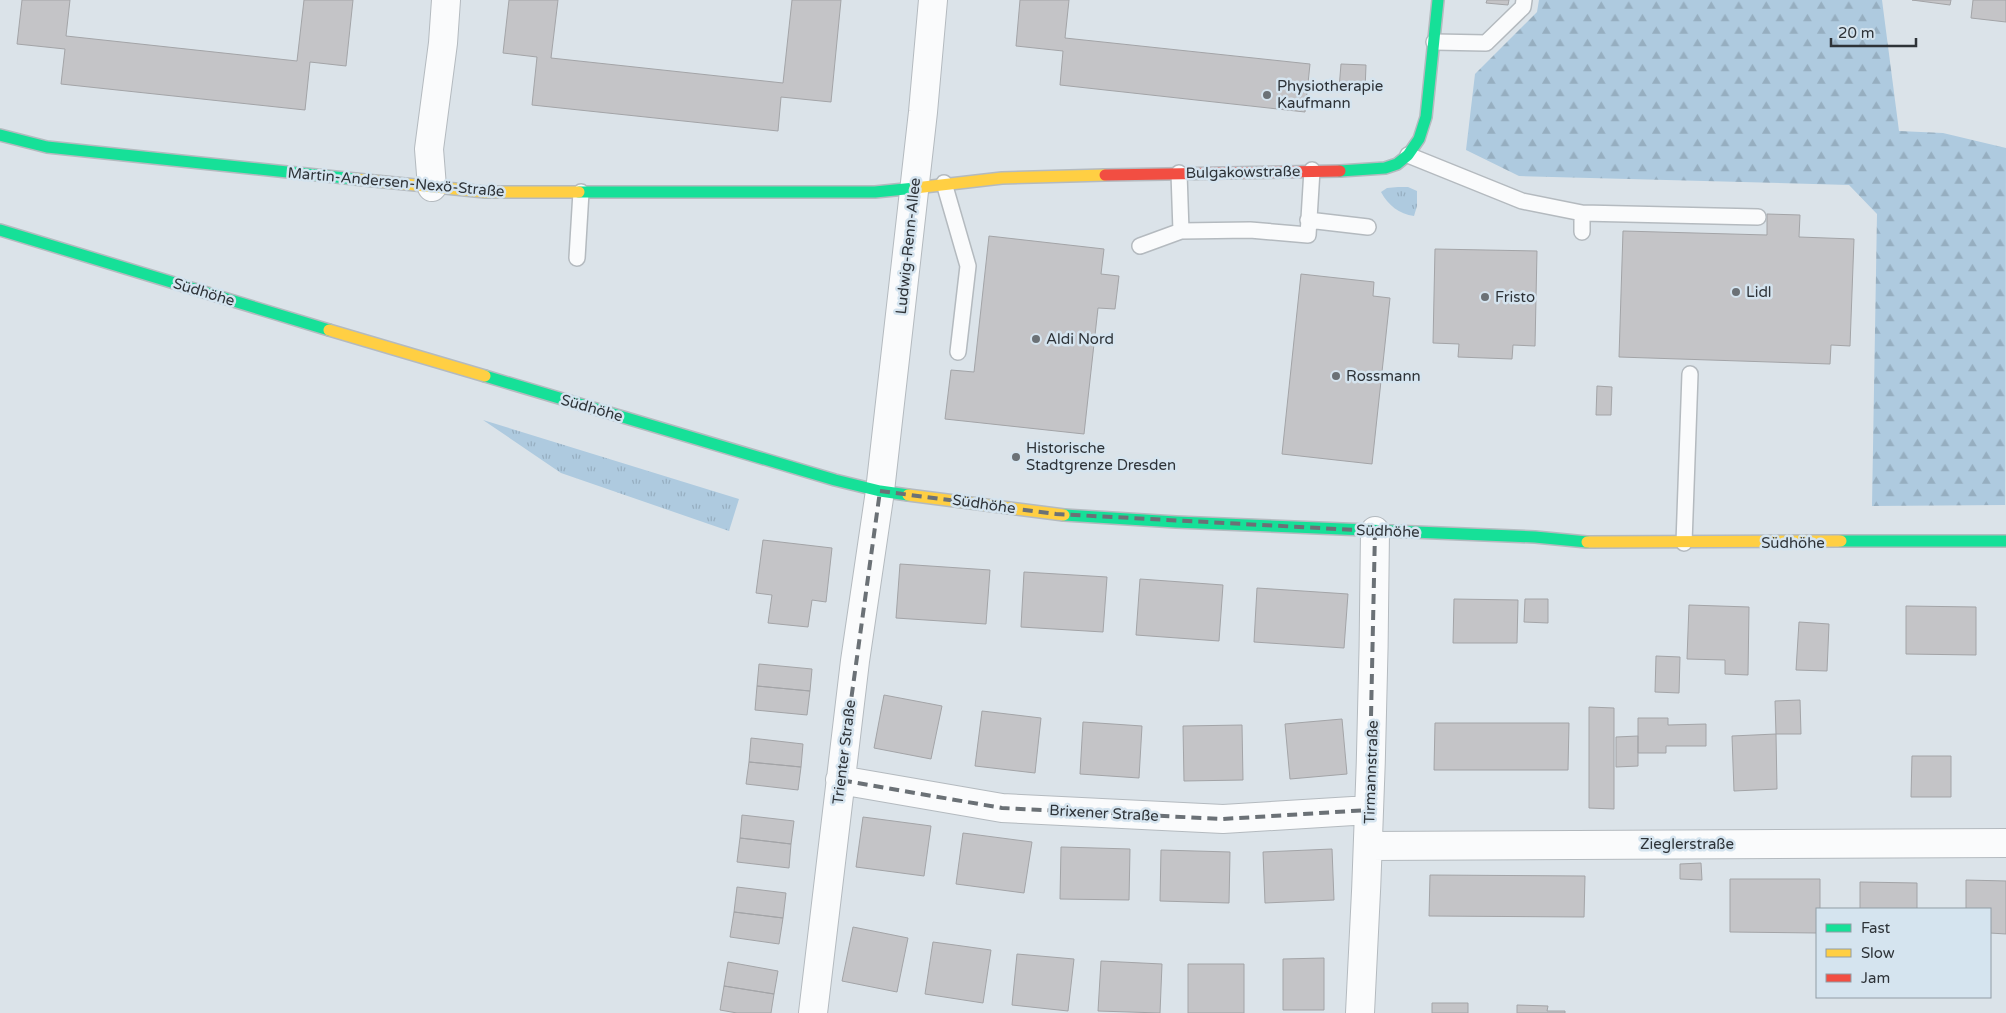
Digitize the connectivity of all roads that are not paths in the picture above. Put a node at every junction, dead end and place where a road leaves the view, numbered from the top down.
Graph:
1 (446, 0) edge
2 (933, 0) edge
3 (1438, 0) edge
4 (1524, 0) edge
5 (1434, 42) junction
6 (0, 135) edge
7 (1408, 156) junction
8 (1312, 170) junction
9 (1179, 173) junction
10 (944, 183) junction
11 (432, 187) junction
12 (914, 189) junction
13 (582, 192) junction
14 (1582, 213) junction
15 (1758, 217) dead end
16 (1308, 220) junction
17 (1368, 227) dead end
18 (0, 230) edge
19 (1181, 231) junction
20 (1582, 232) dead end
21 (1140, 246) dead end
22 (577, 258) dead end
23 (958, 352) dead end
24 (1690, 374) dead end
25 (880, 491) junction
26 (1375, 531) junction
27 (2006, 541) edge
28 (1684, 543) junction
29 (840, 780) junction
30 (1369, 810) junction
31 (2006, 843) edge
32 (1369, 846) junction
33 (813, 1013) edge
34 (1360, 1013) edge

1 - 11 street
2 - 12 street, Ludwig-Renn-Allee
3 - 5 street
4 - 5 lane
5 - 7 street
6 - 11 street, Martin-Andersen-Nexö-Straße
7 - 8 street, Bulgakowstraße
7 - 14 lane
8 - 9 street, Bulgakowstraße
8 - 16 lane
9 - 10 street, Bulgakowstraße
9 - 19 lane
10 - 12 street, Bulgakowstraße
10 - 23 lane
11 - 13 street, Martin-Andersen-Nexö-Straße
12 - 13 street, Martin-Andersen-Nexö-Straße
12 - 25 street, Ludwig-Renn-Allee
13 - 22 lane
14 - 15 lane
14 - 20 lane
16 - 17 lane
16 - 19 lane
18 - 25 street, Südhöhe
19 - 21 lane
24 - 28 lane
25 - 26 street, Südhöhe
25 - 29 street, Trienter Straße
26 - 28 street, Südhöhe
26 - 30 street, Tirmannstraße
27 - 28 street, Südhöhe
29 - 30 street, Brixener Straße
29 - 33 street, Trienter Straße
30 - 32 street, Tirmannstraße
31 - 32 street, Zieglerstraße
32 - 34 street, Tirmannstraße

